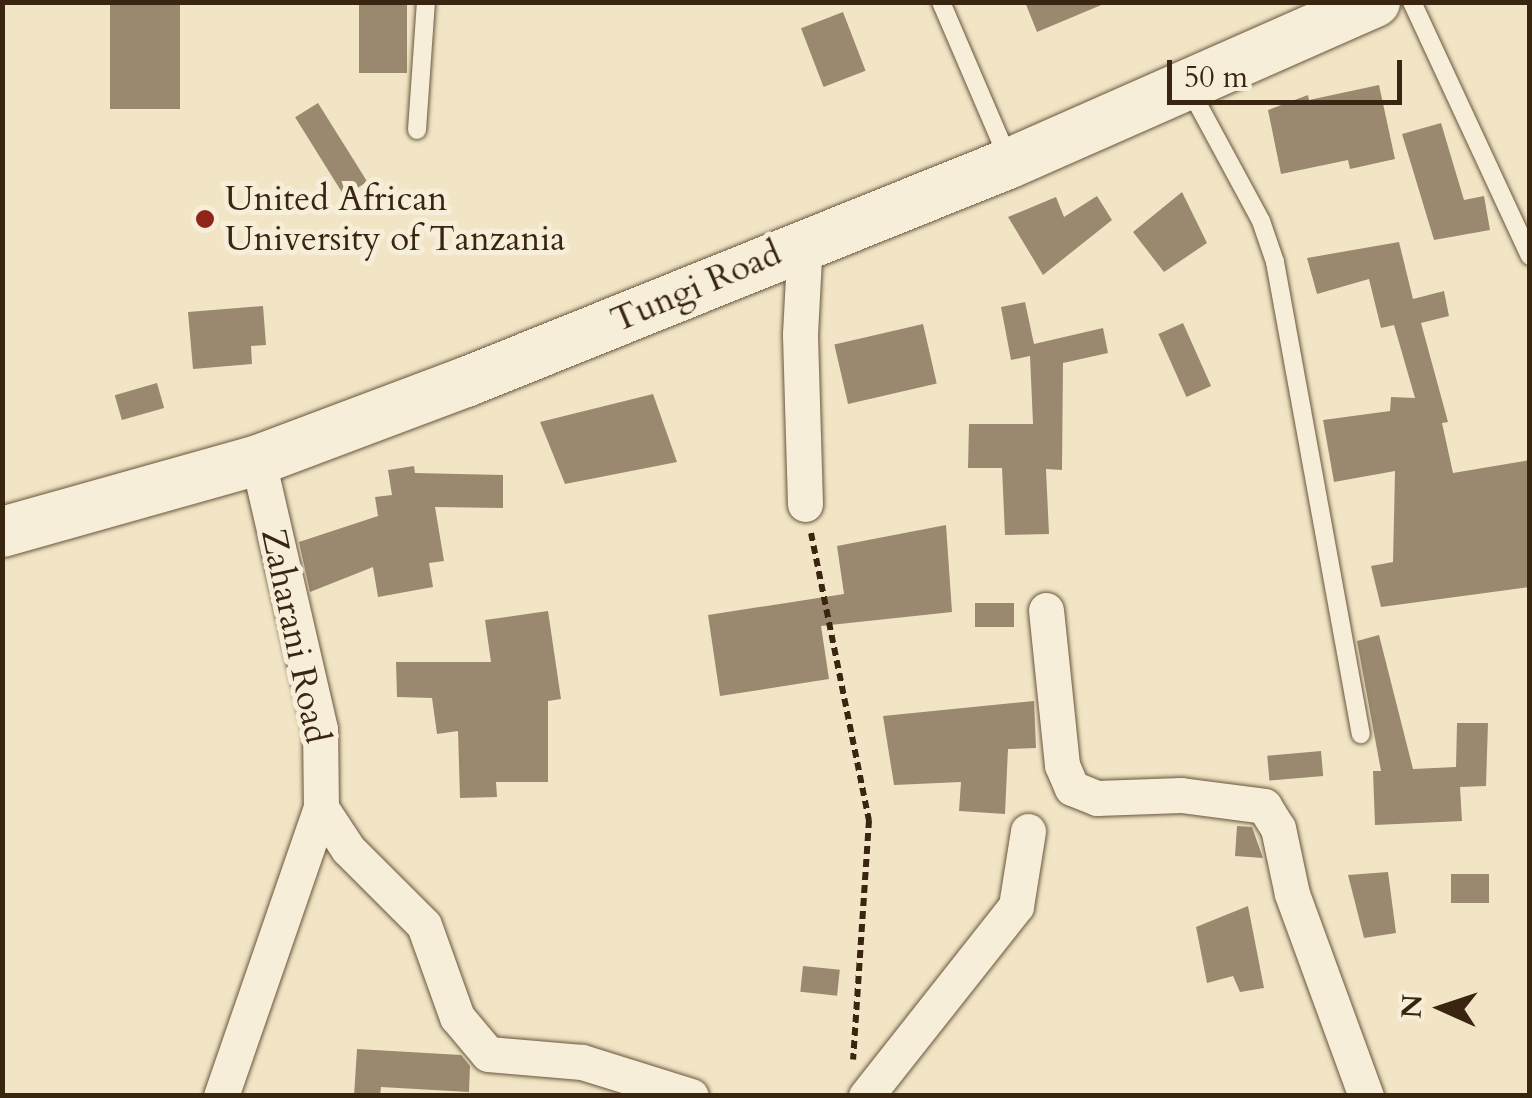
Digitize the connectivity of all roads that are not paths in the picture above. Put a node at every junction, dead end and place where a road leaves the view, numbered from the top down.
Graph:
1 (426, 2) edge
2 (940, 2) edge
3 (1375, 2) edge
4 (1412, 2) edge
5 (1186, 82) junction
6 (417, 130) dead end
7 (1010, 164) junction
8 (805, 240) junction
9 (1530, 256) edge
10 (258, 460) junction
11 (805, 504) road end
12 (2, 532) edge
13 (1046, 610) dead end
14 (1362, 734) dead end
15 (321, 808) junction
16 (1028, 831) dead end
17 (859, 1086) edge
18 (222, 1096) edge
19 (691, 1096) edge
20 (1366, 1096) edge

1 - 6 lane
2 - 7 lane
3 - 5 main road, Tungi Road
4 - 9 lane
5 - 7 main road, Tungi Road
5 - 14 lane
7 - 8 main road, Tungi Road
8 - 10 main road, Tungi Road
8 - 11 street
10 - 12 main road, Tungi Road
10 - 15 street, Zaharani Road
13 - 20 street
15 - 18 street, Zaharani Road
15 - 19 street
16 - 17 street

